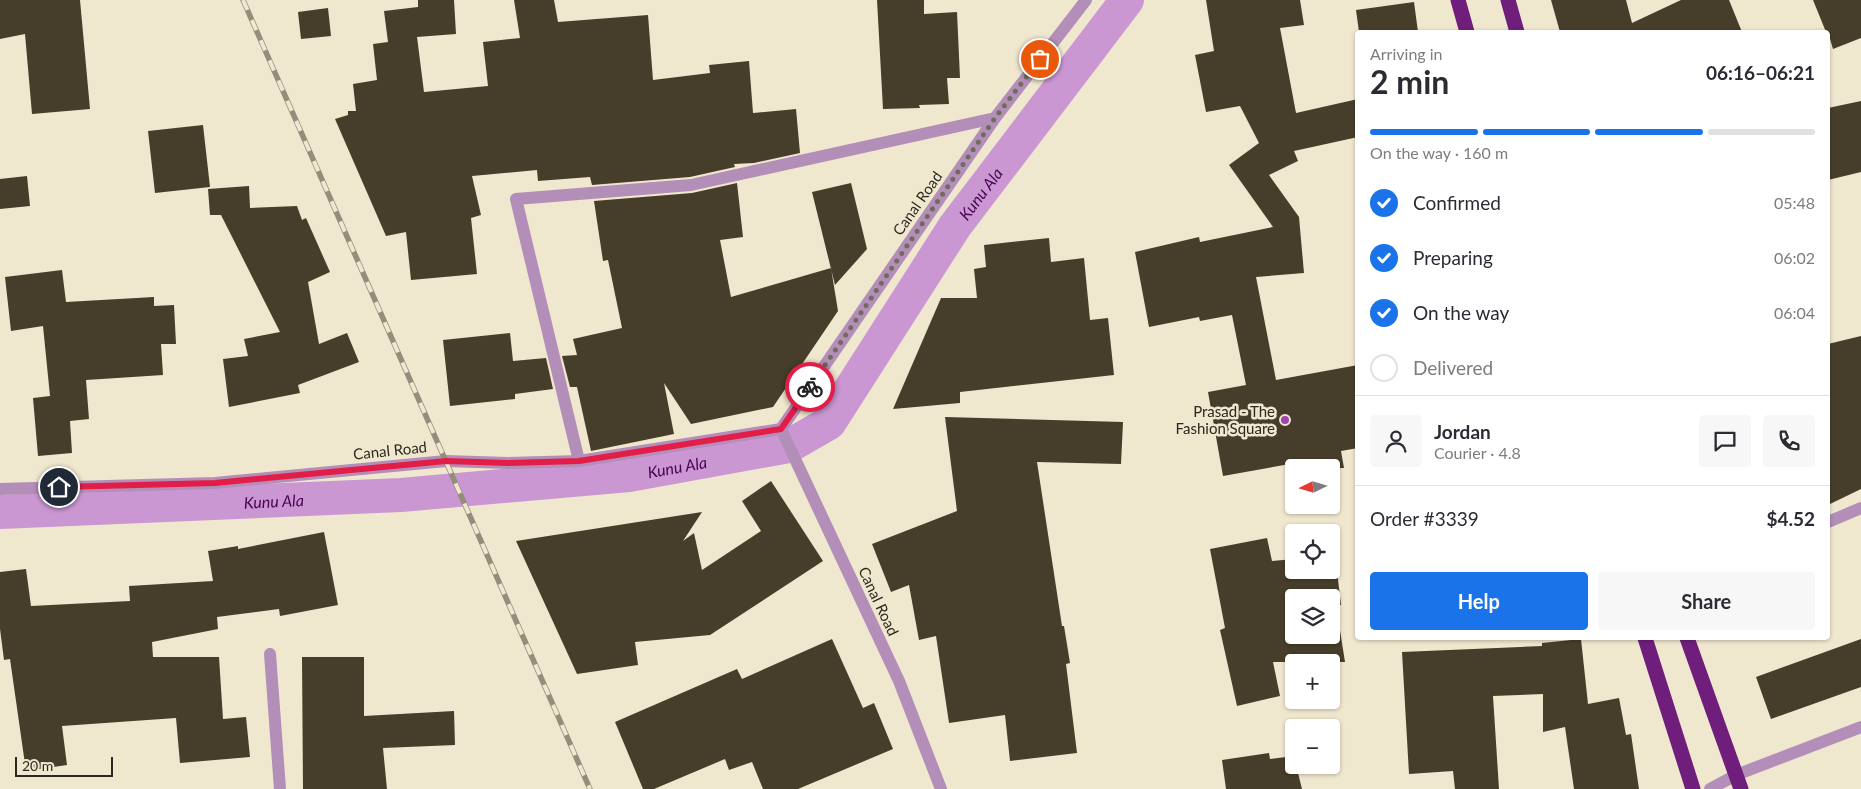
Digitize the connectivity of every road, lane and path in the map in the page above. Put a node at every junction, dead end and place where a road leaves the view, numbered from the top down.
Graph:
1 (1086, 0) edge
2 (1458, 0) edge
3 (1508, 0) edge
4 (1466, 30) edge
5 (1516, 30) edge
6 (995, 118) junction
7 (781, 429) junction
8 (579, 461) junction
9 (0, 489) edge
10 (1861, 508) edge
11 (1830, 521) edge
12 (1646, 640) edge
13 (1688, 640) edge
14 (270, 654) dead end
15 (1861, 727) edge
16 (1739, 782) edge
17 (280, 789) edge
18 (941, 789) edge
19 (1693, 789) edge
20 (1710, 789) edge

1 - 6 street, Canal Road
2 - 4 highway
3 - 5 highway
6 - 7 street, Canal Road
6 - 8 street
7 - 8 street, Canal Road
7 - 18 street, Canal Road
8 - 9 street, Canal Road
10 - 11 street
12 - 19 highway
13 - 16 highway
14 - 17 street
15 - 16 street
16 - 20 street

